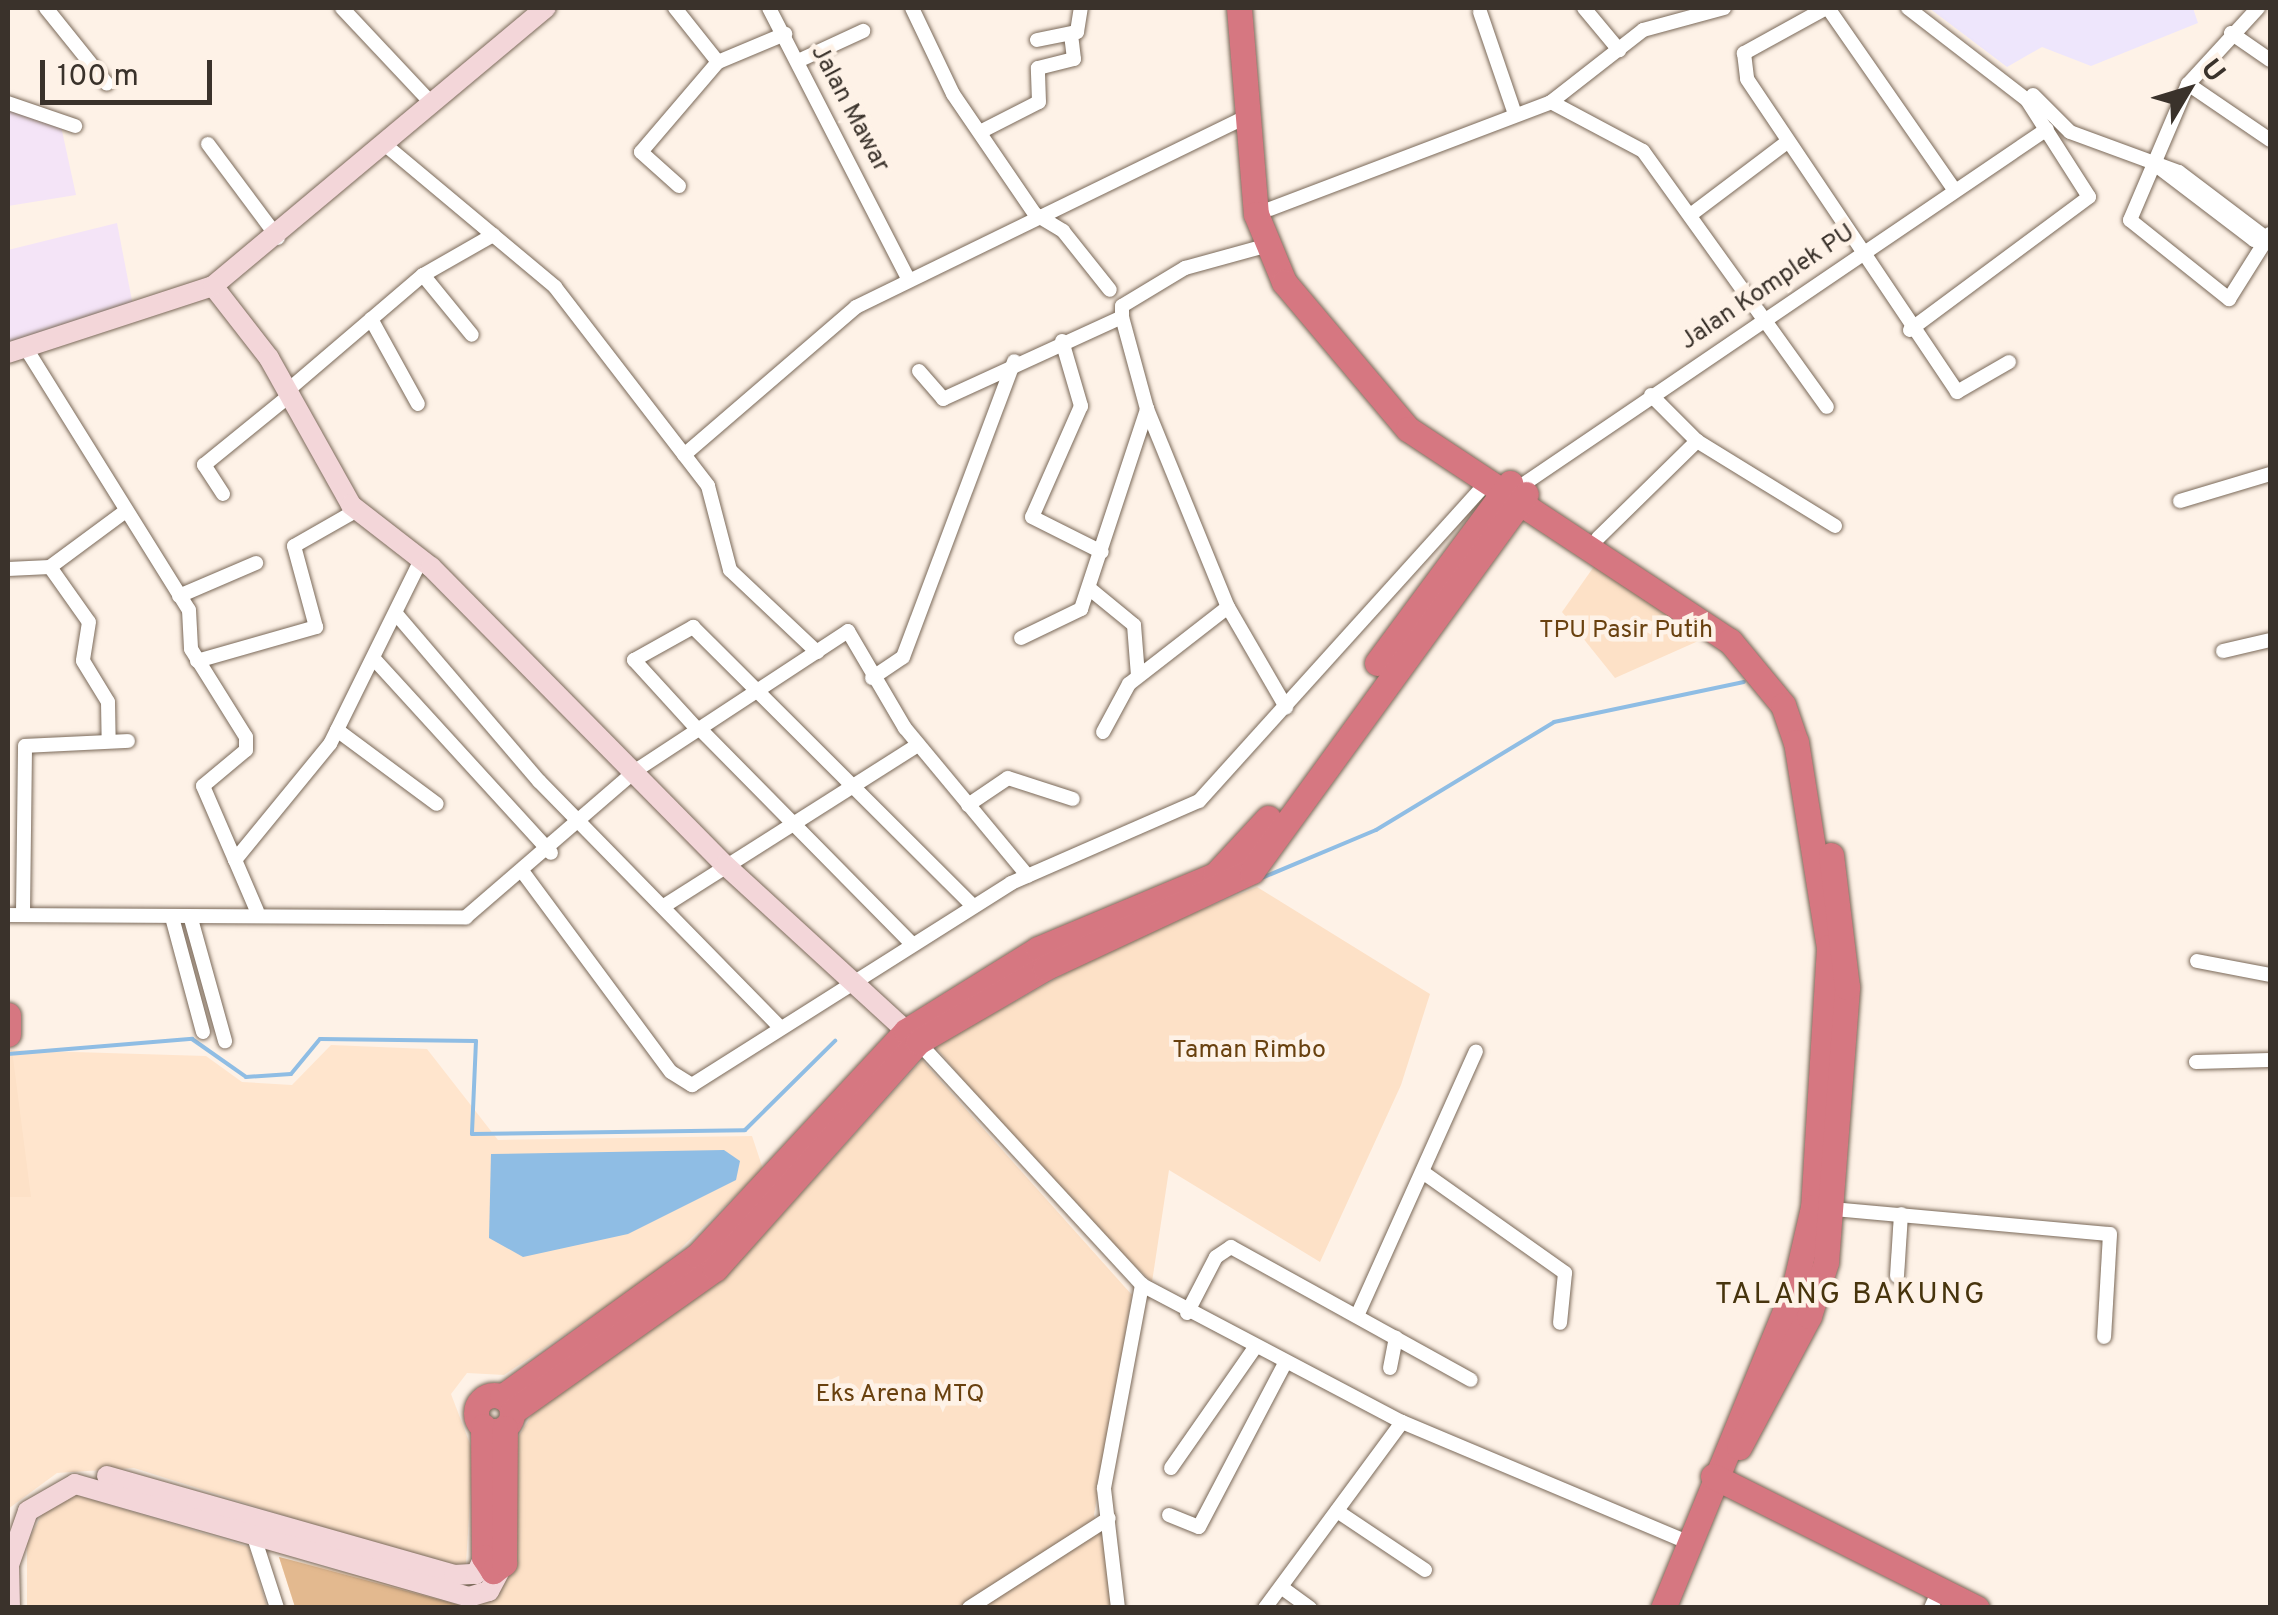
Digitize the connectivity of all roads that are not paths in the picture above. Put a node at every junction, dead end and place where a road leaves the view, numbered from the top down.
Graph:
1 (46, 8) edge
2 (343, 8) edge
3 (546, 8) edge
4 (675, 8) edge
5 (769, 8) edge
6 (912, 8) edge
7 (1081, 8) edge
8 (1239, 8) edge
9 (1254, 8) edge
10 (1584, 8) edge
11 (1721, 8) edge
12 (1827, 8) edge
13 (1908, 8) edge
14 (1917, 8) edge
15 (2258, 8) edge
16 (1480, 12) dead end
17 (863, 31) dead end
18 (2232, 33) junction
19 (785, 34) junction
20 (1071, 34) junction
21 (1037, 40) dead end
22 (1619, 50) junction
23 (2270, 60) edge
24 (798, 61) junction
25 (718, 62) junction
26 (107, 84) dead end
27 (2188, 84) junction
28 (1551, 102) junction
29 (8, 103) edge
30 (433, 105) junction
31 (1515, 114) junction
32 (1250, 115) junction
33 (75, 126) dead end
34 (2047, 128) junction
35 (980, 132) junction
36 (2270, 140) edge
37 (1786, 143) junction
38 (208, 144) dead end
39 (389, 148) junction
40 (2157, 166) junction
41 (679, 186) dead end
42 (1954, 189) junction
43 (1270, 209) junction
44 (1693, 212) junction
45 (1036, 214) junction
46 (492, 235) junction
47 (278, 238) junction
48 (2270, 238) edge
49 (1265, 246) junction
50 (1861, 253) junction
51 (423, 275) junction
52 (908, 278) junction
53 (213, 286) junction
54 (1110, 290) dead end
55 (1122, 317) junction
56 (370, 319) junction
57 (1763, 319) junction
58 (1910, 330) junction
59 (472, 335) dead end
60 (1062, 341) junction
61 (18, 351) edge
62 (1014, 361) junction
63 (2009, 362) dead end
64 (919, 371) dead end
65 (289, 393) junction
66 (1651, 394) junction
67 (418, 404) dead end
68 (1827, 407) dead end
69 (1147, 409) junction
70 (1395, 409) junction
71 (1697, 441) junction
72 (684, 455) junction
73 (2270, 474) edge
74 (1510, 491) junction
75 (223, 494) dead end
76 (2180, 501) dead end
77 (357, 510) junction
78 (123, 513) junction
79 (1835, 526) dead end
80 (1598, 538) junction
81 (1102, 552) junction
82 (422, 560) junction
83 (256, 563) dead end
84 (50, 566) junction
85 (8, 568) edge
86 (1090, 589) junction
87 (179, 596) junction
88 (1228, 607) junction
89 (398, 616) junction
90 (1021, 638) dead end
91 (2270, 640) edge
92 (2224, 651) dead end
93 (817, 652) junction
94 (375, 660) junction
95 (197, 661) junction
96 (1138, 676) junction
97 (872, 678) junction
98 (757, 688) junction
99 (1286, 707) junction
100 (337, 730) junction
101 (698, 730) junction
102 (1103, 732) dead end
103 (128, 741) dead end
104 (108, 742) junction
105 (918, 745) junction
106 (635, 770) junction
107 (856, 784) junction
108 (1811, 784) junction
109 (1073, 800) dead end
110 (436, 804) dead end
111 (968, 805) junction
112 (790, 821) junction
113 (581, 825) junction
114 (550, 853) junction
115 (235, 860) junction
116 (725, 865) junction
117 (525, 875) junction
118 (1028, 876) junction
119 (664, 906) junction
120 (973, 906) junction
121 (257, 911) junction
122 (15, 914) edge
123 (190, 919) junction
124 (172, 922) junction
125 (912, 944) junction
126 (2197, 961) dead end
127 (2270, 976) edge
128 (851, 982) junction
129 (8, 1015) edge
130 (780, 1026) junction
131 (203, 1032) dead end
132 (8, 1034) edge
133 (912, 1036) junction
134 (224, 1041) dead end
135 (1476, 1052) dead end
136 (2270, 1060) edge
137 (2196, 1062) dead end
138 (1424, 1173) junction
139 (1832, 1210) junction
140 (1901, 1214) junction
141 (1897, 1276) dead end
142 (1142, 1285) junction
143 (1187, 1313) junction
144 (1357, 1316) junction
145 (1560, 1324) dead end
146 (2104, 1336) dead end
147 (1396, 1338) junction
148 (1254, 1349) junction
149 (1284, 1365) junction
150 (1390, 1368) dead end
151 (1471, 1380) dead end
152 (1402, 1422) junction
153 (1171, 1468) dead end
154 (1715, 1483) junction
155 (164, 1494) junction
156 (1337, 1511) junction
157 (1169, 1516) dead end
158 (1108, 1518) junction
159 (8, 1530) edge
160 (253, 1534) junction
161 (1685, 1541) junction
162 (494, 1560) junction
163 (1425, 1570) dead end
164 (1281, 1587) junction
165 (1935, 1598) edge
166 (10, 1608) edge
167 (276, 1608) edge
168 (970, 1608) edge
169 (1118, 1608) edge
170 (1265, 1608) edge
171 (1310, 1608) edge
172 (1663, 1608) edge
173 (1978, 1608) edge

1 - 26 street
2 - 30 street
3 - 30 street
4 - 25 street
5 - 19 street
6 - 35 street
7 - 20 street
8 - 32 highway
9 - 43 highway
10 - 22 street
11 - 22 street
12 - 37 street
12 - 42 street
13 - 34 street
14 - 40 street
15 - 18 street
16 - 31 street
17 - 24 street
18 - 23 street
18 - 27 street
19 - 24 street, Jalan Mawar
19 - 25 street, Jalan Mawar
20 - 21 street
20 - 35 street
22 - 28 street
24 - 52 street, Jalan Mawar
25 - 41 street
27 - 36 street
27 - 40 street
28 - 31 street
28 - 44 street
29 - 33 street
30 - 39 street
31 - 43 street
32 - 45 street
32 - 49 highway
34 - 42 street, Jalan Komplek PU
34 - 58 street
35 - 45 street
37 - 44 street
37 - 50 street
38 - 47 street
39 - 46 street
39 - 47 street
40 - 48 street
40 - 48 street
42 - 50 street, Jalan Komplek PU
43 - 70 highway
44 - 57 street
45 - 52 street
45 - 54 street
46 - 51 street
46 - 72 street
47 - 53 street
49 - 55 street
49 - 70 highway
50 - 57 street, Jalan Komplek PU
50 - 58 street
51 - 56 street
51 - 59 street
52 - 72 street
53 - 61 street
53 - 65 street
55 - 60 street
55 - 69 street
56 - 65 street
56 - 67 street
57 - 66 street, Jalan Komplek PU
57 - 68 street
58 - 63 street
60 - 62 street
60 - 81 street
61 - 78 street
62 - 64 street
62 - 97 street
65 - 75 street
65 - 77 street
66 - 71 street
66 - 74 street, Jalan Komplek PU
69 - 81 street
69 - 88 street
70 - 74 highway
71 - 79 street
71 - 80 street
72 - 93 street
73 - 76 street
74 - 80 highway
74 - 99 street, Jalan Komplek PU
74 - 108 highway
74 - 133 highway
77 - 82 street
77 - 95 street
78 - 84 street
78 - 87 street
80 - 108 highway
81 - 86 street
82 - 89 street
82 - 106 street
83 - 87 street
84 - 85 street
84 - 104 street
86 - 90 street
86 - 96 street
87 - 95 street
88 - 96 street
88 - 99 street
89 - 94 street
89 - 113 street
91 - 92 street
93 - 97 street
93 - 98 street
94 - 100 street
94 - 114 street
95 - 115 street
96 - 102 street
97 - 105 street
98 - 101 street
98 - 101 street
98 - 107 street
99 - 118 street, Jalan Komplek PU
100 - 110 street
100 - 115 street
101 - 106 street
101 - 112 street
103 - 104 street
104 - 122 street
105 - 107 street
105 - 111 street
106 - 113 street
106 - 116 street
107 - 112 street
107 - 120 street
108 - 139 highway
108 - 154 highway
109 - 111 street
111 - 118 street
112 - 116 street
112 - 125 street
113 - 114 street
113 - 119 street
114 - 117 street
115 - 121 street
116 - 119 street
116 - 128 street
117 - 121 street
117 - 130 street, Jalan Komplek PU
118 - 120 street, Jalan Komplek PU
119 - 130 street
120 - 125 street, Jalan Komplek PU
121 - 123 street
122 - 124 street
123 - 124 street
123 - 134 street
124 - 131 street
125 - 128 street, Jalan Komplek PU
126 - 127 street
128 - 130 street, Jalan Komplek PU
128 - 133 street
129 - 132 highway
133 - 142 street
133 - 162 highway
135 - 138 street
136 - 137 street
138 - 144 street
138 - 145 street
139 - 140 street
139 - 154 highway
140 - 141 street
140 - 146 street
142 - 143 street
142 - 158 street
143 - 144 street
143 - 148 street
144 - 147 street
147 - 150 street
147 - 151 street
148 - 149 street
148 - 153 street
149 - 152 street
149 - 157 street
152 - 156 street
152 - 161 street
154 - 161 highway
154 - 165 highway
155 - 159 street
155 - 160 street
155 - 162 street
155 - 166 street
156 - 163 street
156 - 164 street
158 - 168 street
158 - 169 street
160 - 162 street
160 - 167 street
161 - 172 highway
164 - 170 street
164 - 171 street
165 - 173 highway

